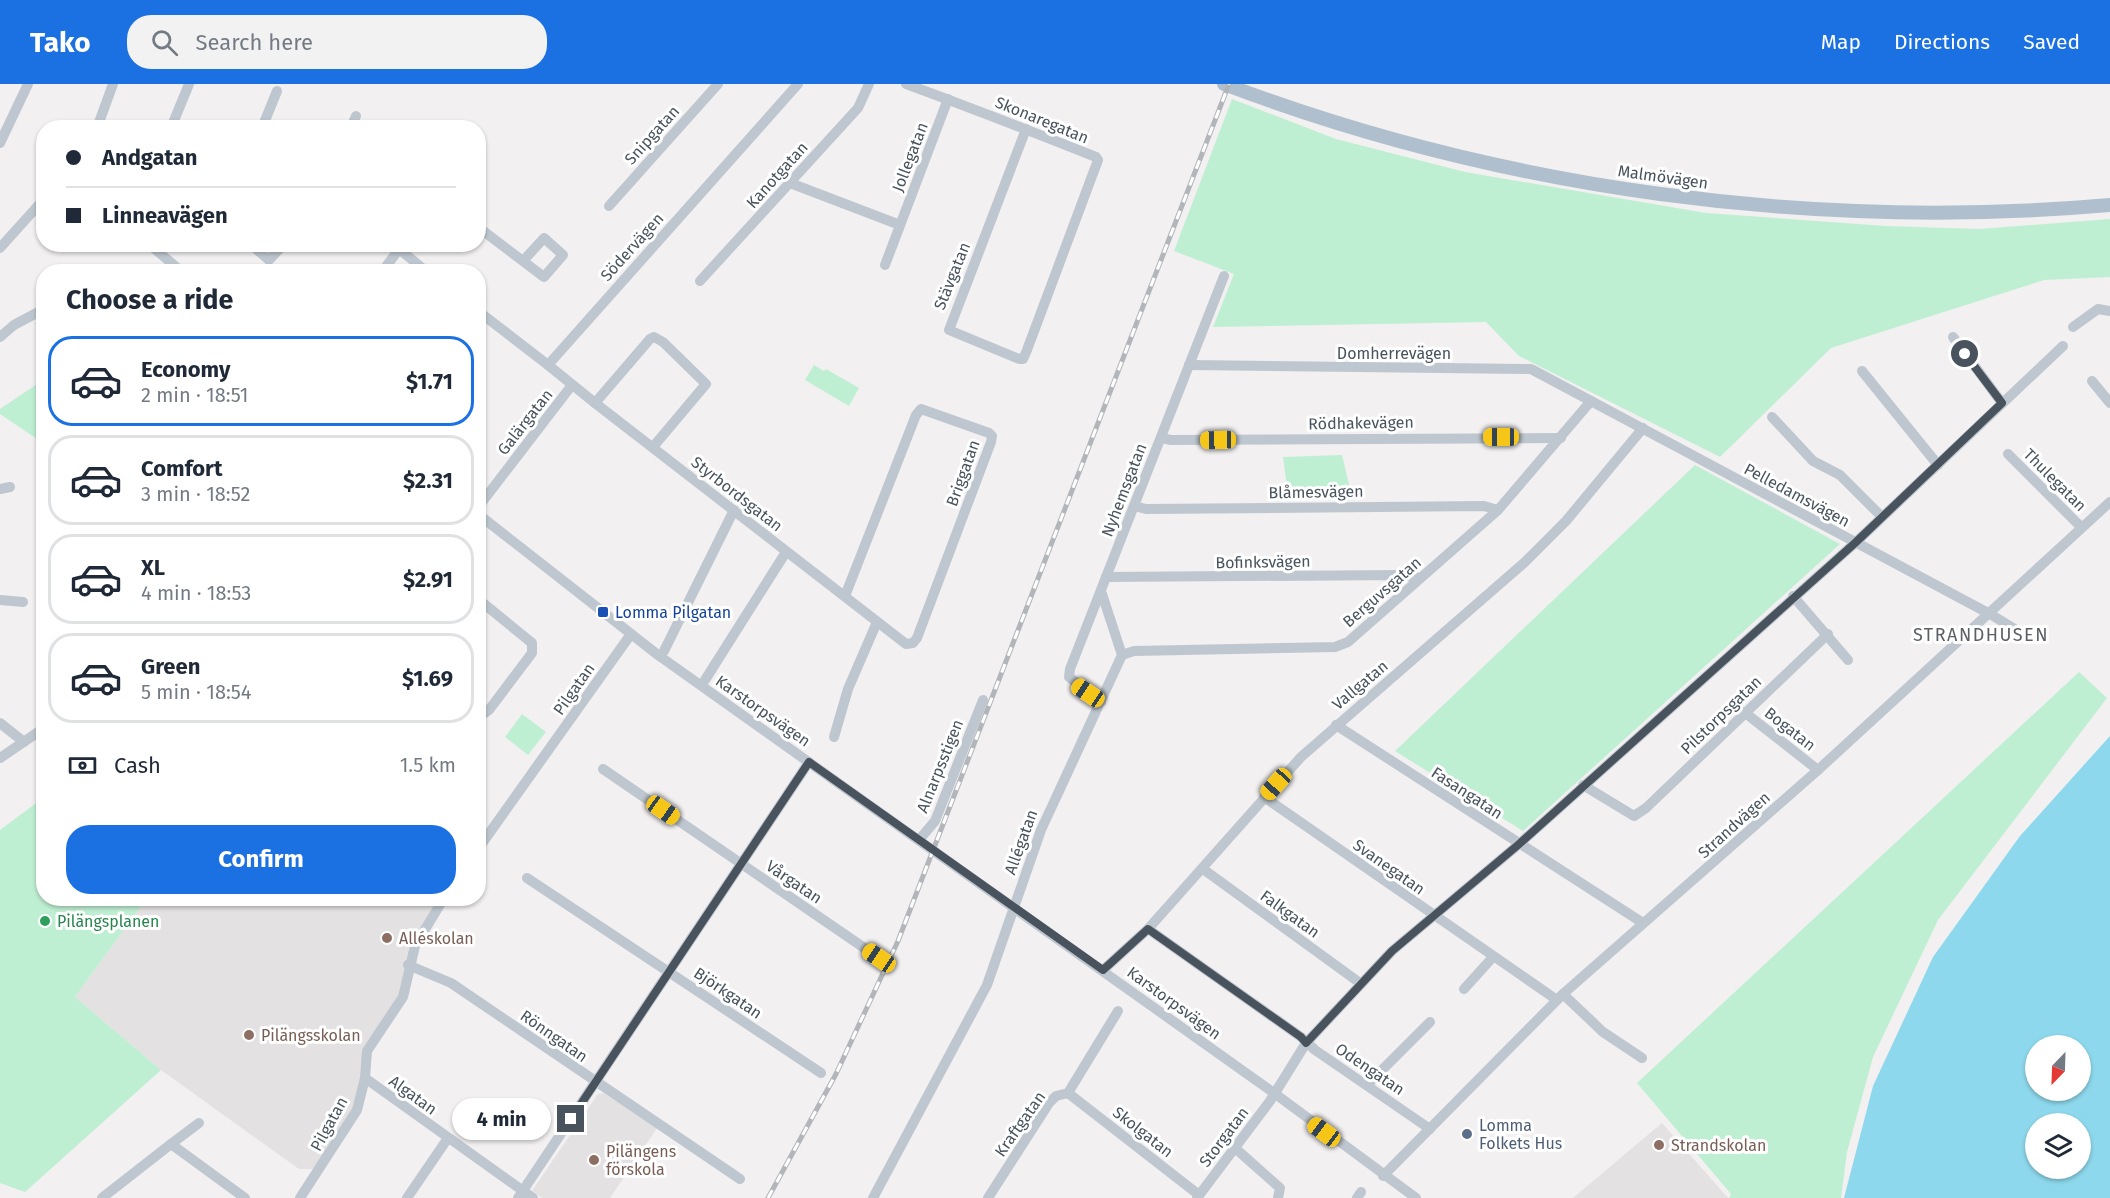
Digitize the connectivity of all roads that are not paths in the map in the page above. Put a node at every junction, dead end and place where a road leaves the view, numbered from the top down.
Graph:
1 (28, 84) edge
2 (113, 84) edge
3 (189, 84) edge
4 (718, 84) edge
5 (798, 84) edge
6 (869, 84) edge
7 (906, 84) edge
8 (1224, 84) edge
9 (277, 91) dead end
10 (948, 99) junction
11 (356, 117) dead end
12 (100, 120) edge
13 (174, 120) edge
14 (265, 120) edge
15 (355, 120) edge
16 (1026, 129) junction
17 (0, 143) edge
18 (1098, 160) joint
19 (790, 183) junction
20 (2110, 205) edge
21 (609, 206) dead end
22 (36, 208) edge
23 (900, 225) junction
24 (486, 233) edge
25 (0, 248) edge
26 (158, 252) edge
27 (260, 252) edge
28 (276, 252) edge
29 (405, 252) edge
30 (523, 261) dead end
31 (173, 264) edge
32 (418, 264) edge
33 (885, 265) dead end
34 (1224, 276) dead end
35 (700, 281) dead end
36 (2110, 311) edge
37 (36, 313) edge
38 (486, 317) edge
39 (2073, 327) dead end
40 (0, 337) edge
41 (1953, 338) dead end
42 (2063, 346) dead end
43 (548, 364) junction
44 (1189, 365) junction
45 (1862, 371) dead end
46 (2092, 381) dead end
47 (572, 385) junction
48 (1591, 401) junction
49 (595, 403) junction
50 (2002, 403) junction
51 (2110, 403) edge
52 (1772, 417) dead end
53 (1643, 428) junction
54 (1161, 438) junction
55 (1562, 438) junction
56 (653, 447) junction
57 (2008, 454) dead end
58 (1938, 465) junction
59 (486, 497) edge
60 (2110, 502) edge
61 (1134, 507) junction
62 (734, 510) junction
63 (1498, 510) junction
64 (1882, 517) junction
65 (486, 520) edge
66 (2081, 527) junction
67 (1855, 543) junction
68 (786, 552) junction
69 (1106, 577) junction
70 (1420, 578) junction
71 (1101, 591) junction
72 (845, 596) junction
73 (1793, 596) junction
74 (0, 600) edge
75 (23, 602) dead end
76 (486, 606) edge
77 (1990, 614) junction
78 (877, 622) junction
79 (631, 634) junction
80 (1828, 634) junction
81 (2031, 639) dead end
82 (910, 644) joint
83 (664, 651) dead end
84 (1122, 655) junction
85 (1848, 660) dead end
86 (705, 680) dead end
87 (983, 700) dead end
88 (1101, 702) junction
89 (486, 712) edge
90 (1744, 712) junction
91 (0, 723) edge
92 (1336, 725) junction
93 (36, 734) edge
94 (834, 737) dead end
95 (24, 742) junction
96 (0, 758) edge
97 (809, 762) junction
98 (603, 769) dead end
99 (1818, 770) junction
100 (1583, 785) junction
101 (1264, 797) junction
102 (486, 835) edge
103 (919, 840) junction
104 (1518, 845) junction
105 (742, 864) junction
106 (1203, 868) junction
107 (527, 878) dead end
108 (439, 906) edge
109 (1014, 907) junction
110 (1432, 916) junction
111 (1643, 924) junction
112 (1148, 929) junction
113 (1492, 957) junction
114 (879, 958) dead end
115 (408, 965) junction
116 (1103, 970) junction
117 (669, 972) junction
118 (1360, 983) junction
119 (1464, 989) dead end
120 (1560, 997) junction
121 (1118, 1011) dead end
122 (1430, 1022) dead end
123 (1306, 1043) junction
124 (1642, 1058) dead end
125 (821, 1073) dead end
126 (365, 1078) junction
127 (595, 1083) junction
128 (1367, 1085) junction
129 (1068, 1093) junction
130 (1274, 1093) junction
131 (199, 1124) dead end
132 (1430, 1129) junction
133 (448, 1138) junction
134 (171, 1144) junction
135 (1235, 1148) junction
136 (1383, 1176) junction
137 (740, 1179) dead end
138 (520, 1195) edge
139 (1198, 1197) edge
140 (102, 1198) edge
141 (245, 1198) edge
142 (300, 1198) edge
143 (407, 1198) edge
144 (533, 1198) edge
145 (873, 1198) edge
146 (988, 1198) edge
147 (1278, 1198) edge
148 (1416, 1198) edge

1 - 17 street
2 - 12 street
3 - 13 street
4 - 21 street, Snipgatan
5 - 43 street, Södervägen
6 - 19 street, Kanotgatan
7 - 10 street, Skonaregatan
8 - 20 main road, Malmövägen
9 - 14 street
10 - 16 street, Skonaregatan
10 - 23 street, Jollegatan
11 - 15 street
16 - 18 street, Skonaregatan
16 - 18 street, Stävgatan
19 - 23 street
19 - 35 street, Kanotgatan
22 - 25 street
23 - 33 street, Jollegatan
24 - 30 street
26 - 31 street
27 - 28 street
29 - 32 street
34 - 44 street, Nyhemsgatan
36 - 39 street
37 - 40 street
38 - 43 street
41 - 50 street
42 - 50 street, Storgatan
43 - 47 street, Styrbordsgatan
44 - 48 street, Domherrevägen
44 - 54 street, Nyhemsgatan
45 - 58 street
46 - 51 street
47 - 49 street, Styrbordsgatan
47 - 59 street, Galärgatan
48 - 53 street, Pelledamsvägen
48 - 55 street, Berguvsgatan
49 - 56 street, Styrbordsgatan
49 - 56 street
50 - 58 street, Storgatan
52 - 64 street
53 - 67 street, Pelledamsvägen
53 - 92 street, Vallgatan
54 - 55 street, Rödhakevägen
54 - 61 street, Nyhemsgatan
55 - 63 street, Berguvsgatan
56 - 62 street, Styrbordsgatan
57 - 66 street, Thulegatan
58 - 64 street, Storgatan
60 - 66 street, Strandvägen
61 - 63 street, Blåmesvägen
61 - 69 street, Nyhemsgatan
62 - 68 street, Styrbordsgatan
62 - 83 street
63 - 70 street, Berguvsgatan
64 - 67 street, Storgatan
65 - 79 street, Karstorpsvägen
66 - 77 street, Strandvägen
67 - 73 street, Storgatan
67 - 77 street, Pelledamsvägen
68 - 72 street, Styrbordsgatan
68 - 86 street
69 - 70 street, Bofinksvägen
69 - 71 street, Nyhemsgatan
70 - 84 street, Berguvsgatan
71 - 84 street
71 - 88 street, Nyhemsgatan
72 - 78 street, Styrbordsgatan
72 - 82 street, Briggatan
73 - 80 street
73 - 100 street, Storgatan
74 - 75 street
76 - 89 street
77 - 81 street, Pelledamsvägen
77 - 99 street, Strandvägen
78 - 82 street, Styrbordsgatan
78 - 94 street
79 - 97 street, Karstorpsvägen
79 - 102 street, Pilgatan
80 - 85 street
80 - 90 street, Pilstorpsgatan
84 - 88 street, Allégatan
87 - 103 street, Alnarpsstigen
88 - 109 street, Allégatan
90 - 99 street, Bogatan
90 - 100 street, Pilstorpsgatan
91 - 95 street
92 - 101 street, Vallgatan
92 - 104 street, Fasangatan
93 - 95 street
95 - 96 street
97 - 103 street, Karstorpsvägen
97 - 105 street
98 - 105 street, Vårgatan
99 - 111 street, Strandvägen
100 - 104 street, Storgatan
101 - 106 street, Vallgatan
101 - 110 street, Svanegatan
103 - 109 street, Karstorpsvägen
104 - 110 street, Storgatan
104 - 111 street, Fasangatan
105 - 114 street, Vårgatan
105 - 117 street
106 - 112 street, Vallgatan
106 - 118 street, Falkgatan
107 - 117 street, Björkgatan
108 - 115 street, Pilgatan
109 - 116 street, Karstorpsvägen
109 - 145 street, Allégatan
110 - 113 street, Svanegatan
110 - 118 street, Storgatan
111 - 120 street, Strandvägen
112 - 116 street, Vallgatan
112 - 123 street, Odengatan
113 - 119 street
113 - 120 street, Svanegatan
115 - 126 street, Pilgatan
115 - 127 street, Rönngatan
116 - 130 street, Karstorpsvägen
117 - 125 street, Björkgatan
117 - 127 street
118 - 123 street, Storgatan
120 - 124 street, Svanegatan
120 - 132 street, Strandvägen
121 - 129 street, Kraftgatan
122 - 128 street
123 - 128 street, Odengatan
123 - 130 street, Storgatan
126 - 133 street, Algatan
126 - 142 street, Pilgatan
127 - 137 street, Rönngatan
127 - 138 street
128 - 132 street, Odengatan
129 - 139 street, Skolgatan
129 - 146 street, Kraftgatan
130 - 135 street, Storgatan
130 - 136 street, Karstorpsvägen
131 - 134 street
132 - 136 street, Strandvägen
133 - 138 street, Algatan
133 - 143 street
134 - 140 street
134 - 141 street
135 - 139 street, Storgatan
135 - 147 street
136 - 148 street, Karstorpsvägen
138 - 144 street, Algatan

